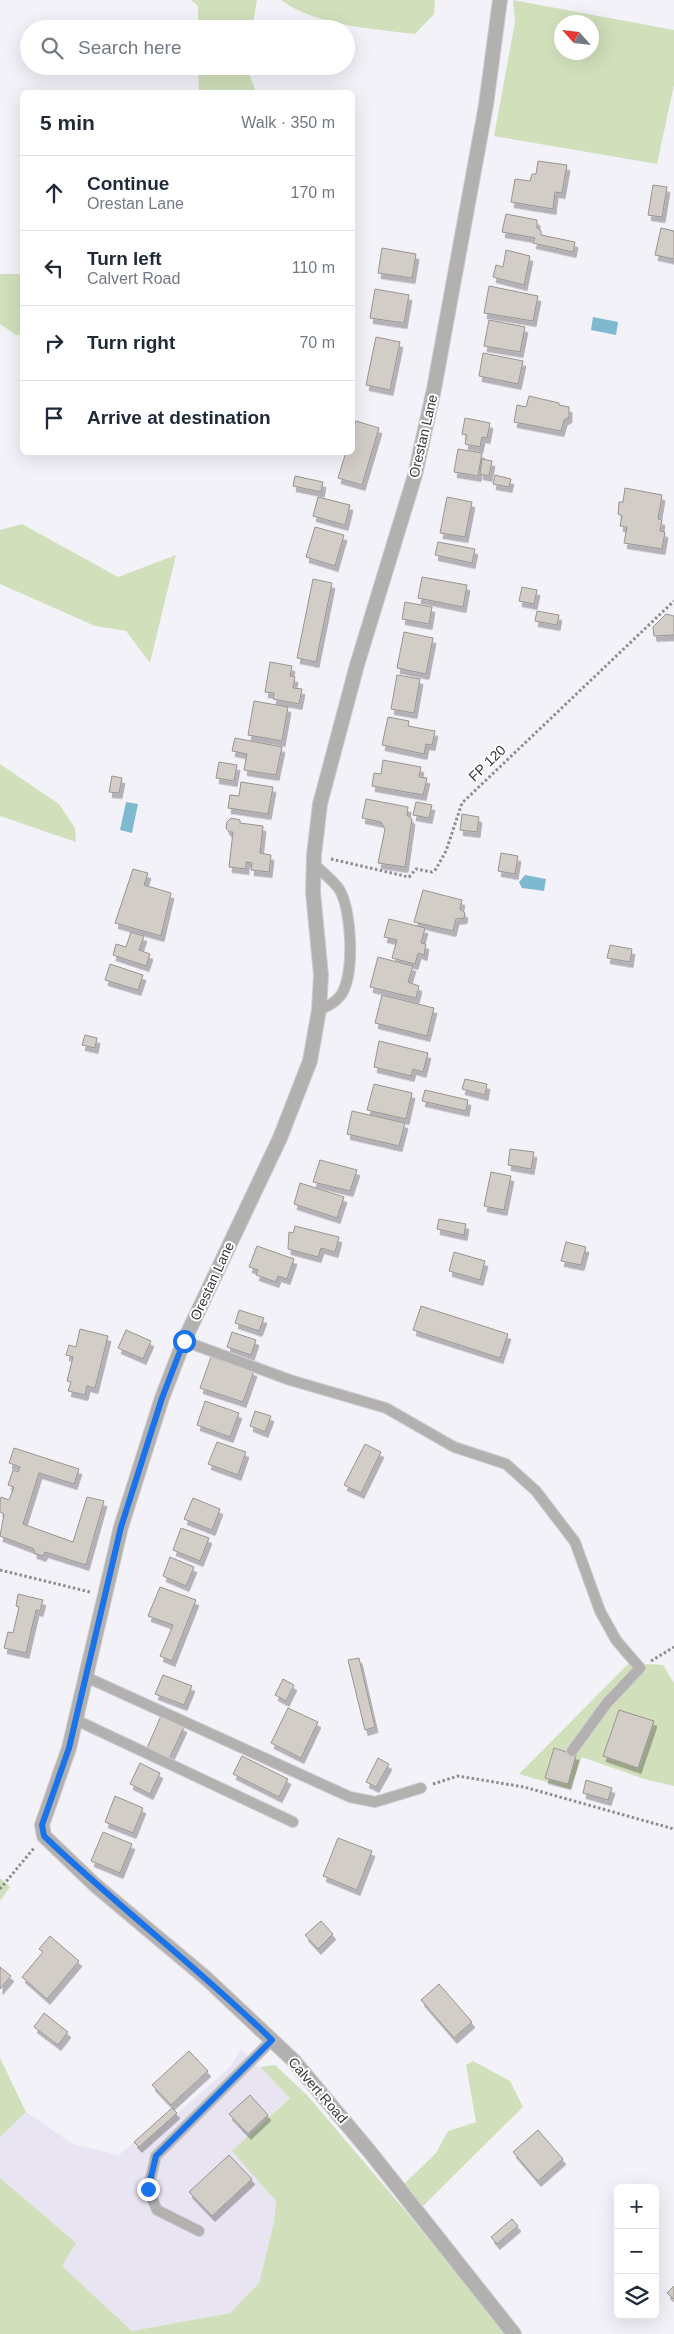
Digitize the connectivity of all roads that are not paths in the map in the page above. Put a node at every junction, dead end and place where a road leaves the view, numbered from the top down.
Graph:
1 (500, 0) edge
2 (314, 860) junction
3 (319, 1010) junction
4 (184, 1341) junction
5 (86, 1677) junction
6 (76, 1720) junction
7 (572, 1751) dead end
8 (421, 1788) road end
9 (293, 1822) dead end
10 (44, 1836) joint
11 (272, 2040) junction
12 (198, 2231) dead end
13 (514, 2334) edge

1 - 2 street, Orestan Lane
2 - 3 street, Orestan Lane
2 - 3 lane
3 - 4 street, Orestan Lane
4 - 5 street, Orestan Lane
4 - 7 lane
5 - 6 street, Orestan Lane
5 - 8 lane
6 - 9 lane
6 - 10 street, Orestan Lane
10 - 11 street, Calvert Road
11 - 12 lane
11 - 13 street, Calvert Road

